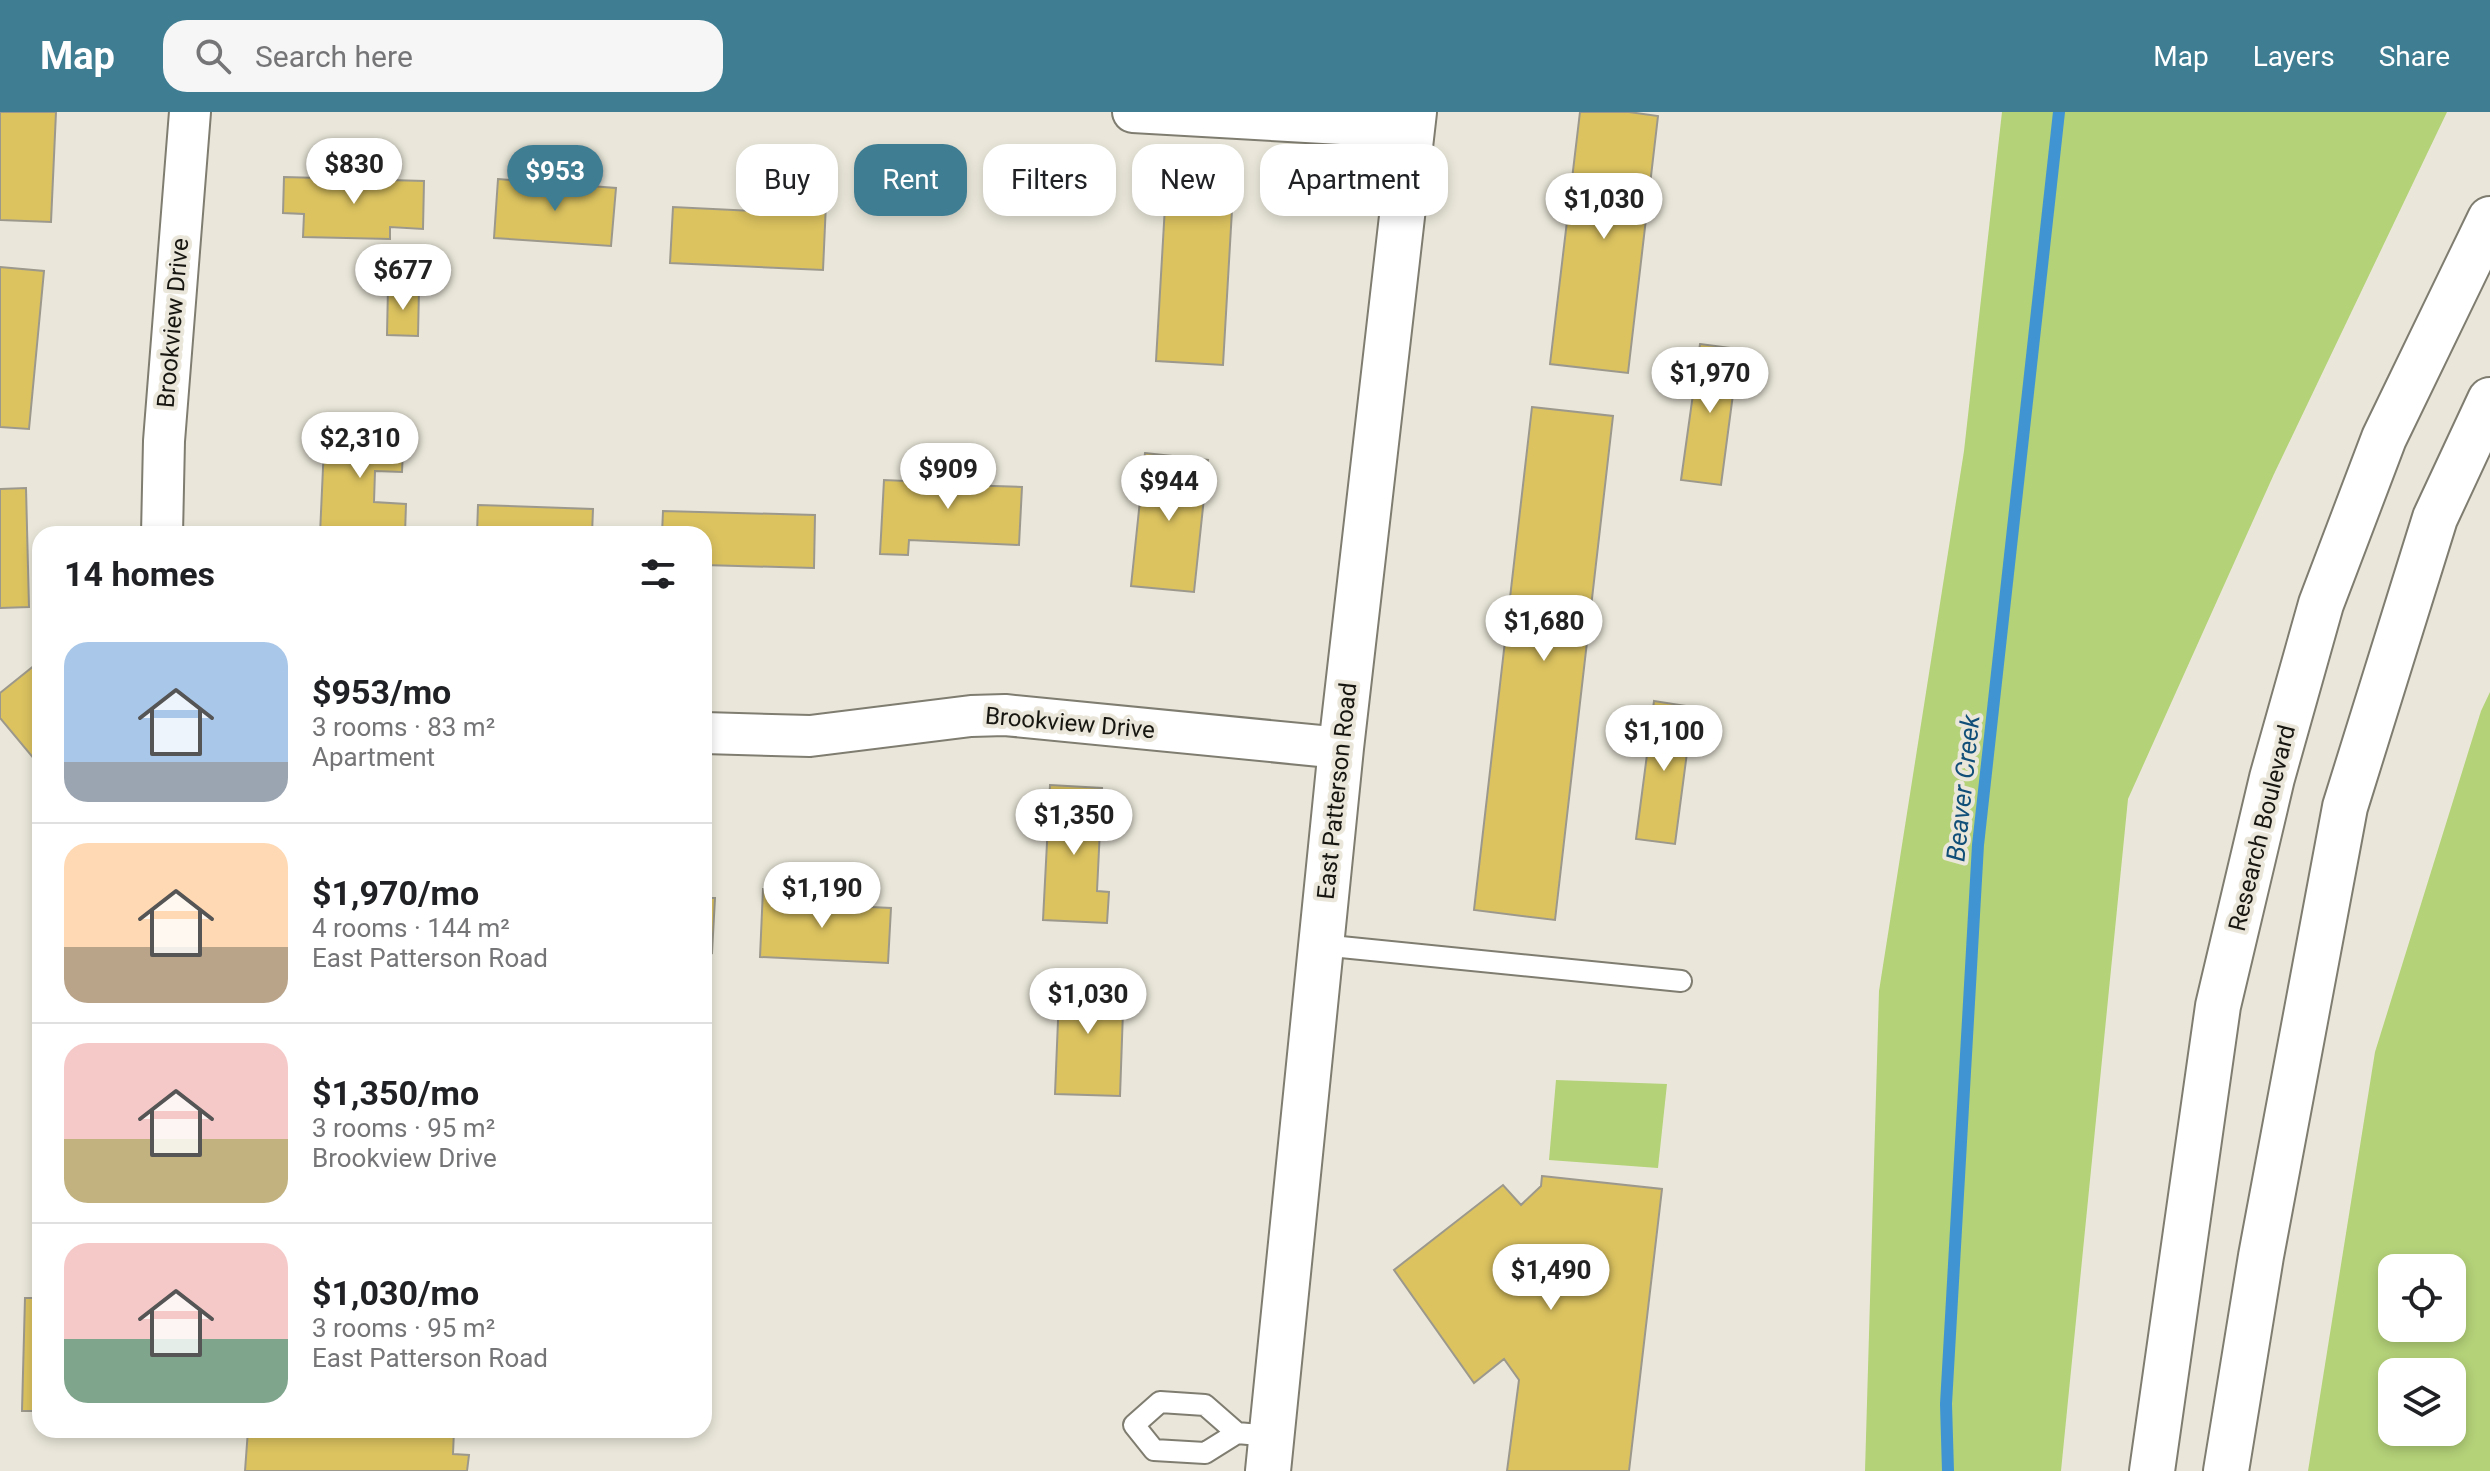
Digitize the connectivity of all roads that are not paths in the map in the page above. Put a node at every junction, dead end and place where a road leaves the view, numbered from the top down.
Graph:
1 (190, 112) edge
2 (1133, 112) edge
3 (1413, 120) edge
4 (2490, 219) edge
5 (2490, 400) edge
6 (162, 526) edge
7 (712, 733) edge
8 (1341, 748) junction
9 (1321, 945) junction
10 (1681, 981) dead end
11 (1258, 1447) edge
12 (2152, 1471) edge
13 (2226, 1471) edge

1 - 6 street, Brookview Drive
2 - 3 street
3 - 8 main road, East Patterson Road
4 - 12 main road, Research Boulevard
5 - 13 main road
7 - 8 street, Brookview Drive
8 - 9 main road, East Patterson Road
9 - 10 lane
9 - 11 main road, East Patterson Road

